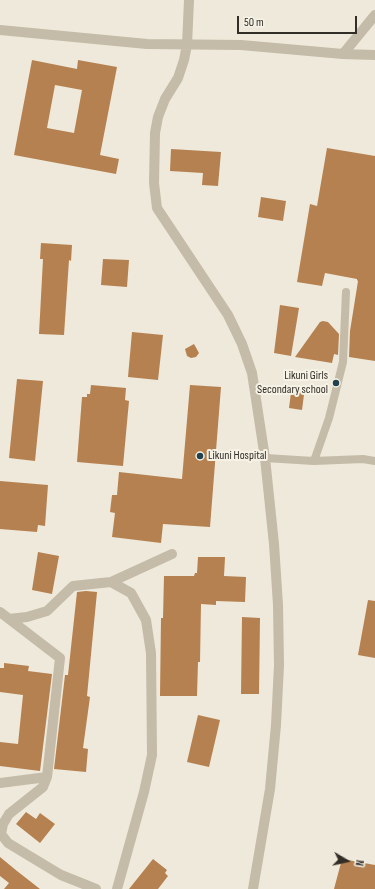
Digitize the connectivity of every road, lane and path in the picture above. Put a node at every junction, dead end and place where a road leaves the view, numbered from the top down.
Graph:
1 (189, 0) edge
2 (375, 15) edge
3 (0, 30) edge
4 (187, 44) junction
5 (343, 54) junction
6 (375, 55) edge
7 (346, 292) dead end
8 (265, 458) junction
9 (314, 461) junction
10 (375, 461) edge
11 (172, 554) dead end
12 (111, 582) junction
13 (0, 612) edge
14 (9, 619) junction
15 (48, 777) junction
16 (0, 783) edge
17 (96, 889) edge
18 (117, 889) edge
19 (253, 889) edge

1 - 4 street
2 - 5 street
3 - 4 street
4 - 5 street
4 - 8 street
5 - 6 street
7 - 9 lane
8 - 9 lane
8 - 19 street
9 - 10 lane
11 - 12 street
12 - 14 street
12 - 18 street
13 - 14 street
14 - 15 street
15 - 16 street
15 - 17 street

